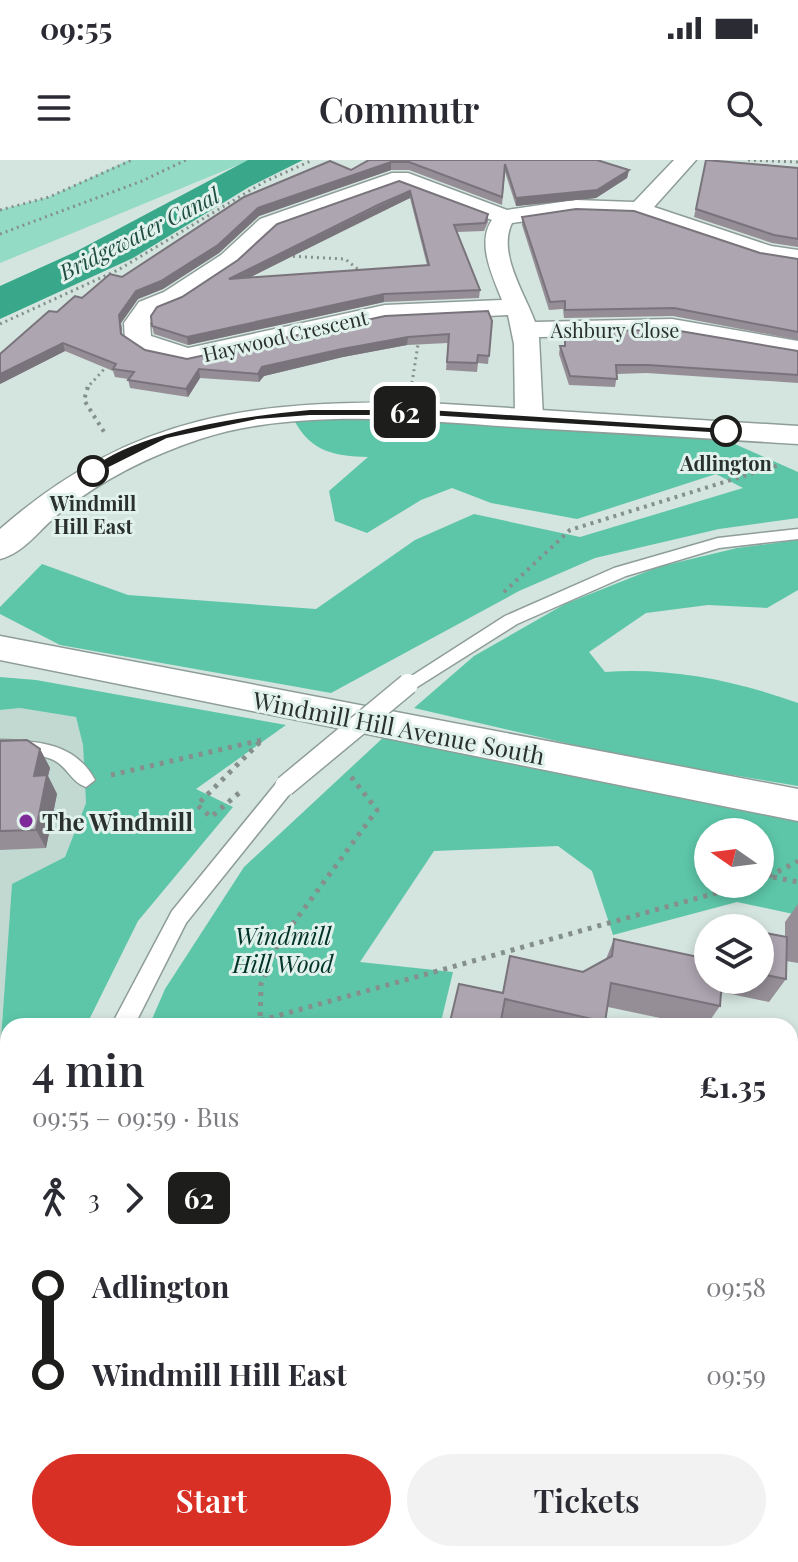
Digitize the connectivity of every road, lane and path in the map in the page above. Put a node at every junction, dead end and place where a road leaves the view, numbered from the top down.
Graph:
1 (132, 160) edge
2 (186, 160) edge
3 (313, 160) edge
4 (686, 160) edge
5 (748, 160) edge
6 (798, 162) edge
7 (369, 167) edge
8 (400, 178) junction
9 (640, 209) junction
10 (0, 210) edge
11 (505, 217) junction
12 (0, 234) edge
13 (798, 257) edge
14 (229, 260) junction
15 (423, 309) junction
16 (385, 313) junction
17 (522, 318) junction
18 (0, 324) edge
19 (138, 340) junction
20 (798, 349) edge
21 (411, 388) dead end
22 (529, 418) junction
23 (101, 427) dead end
24 (792, 448) edge
25 (798, 534) edge
26 (0, 548) edge
27 (497, 599) dead end
28 (0, 648) edge
29 (0, 747) edge
30 (349, 774) dead end
31 (86, 780) joint
32 (250, 784) dead end
33 (798, 805) edge
34 (798, 861) edge
35 (774, 876) edge
36 (774, 877) edge
37 (798, 882) edge
38 (699, 898) edge
39 (128, 1018) edge
40 (262, 1018) edge
41 (279, 1018) edge

1 - 10 path
2 - 12 path
3 - 18 path
4 - 9 street
5 - 6 path
7 - 8 street
8 - 11 street
8 - 14 street
9 - 11 street
9 - 13 street
11 - 17 street
14 - 16 path
14 - 19 street
15 - 16 street, Haywood Crescent
15 - 17 street, Haywood Crescent
15 - 21 path
16 - 19 street, Haywood Crescent
17 - 20 street, Ashbury Close
17 - 22 street
19 - 23 path
22 - 24 street
22 - 26 street
24 - 27 path
25 - 39 lane, bridge
28 - 33 street, Windmill Hill Avenue South
29 - 31 lane
30 - 40 path
31 - 32 path
34 - 35 path
36 - 37 path
38 - 41 path

